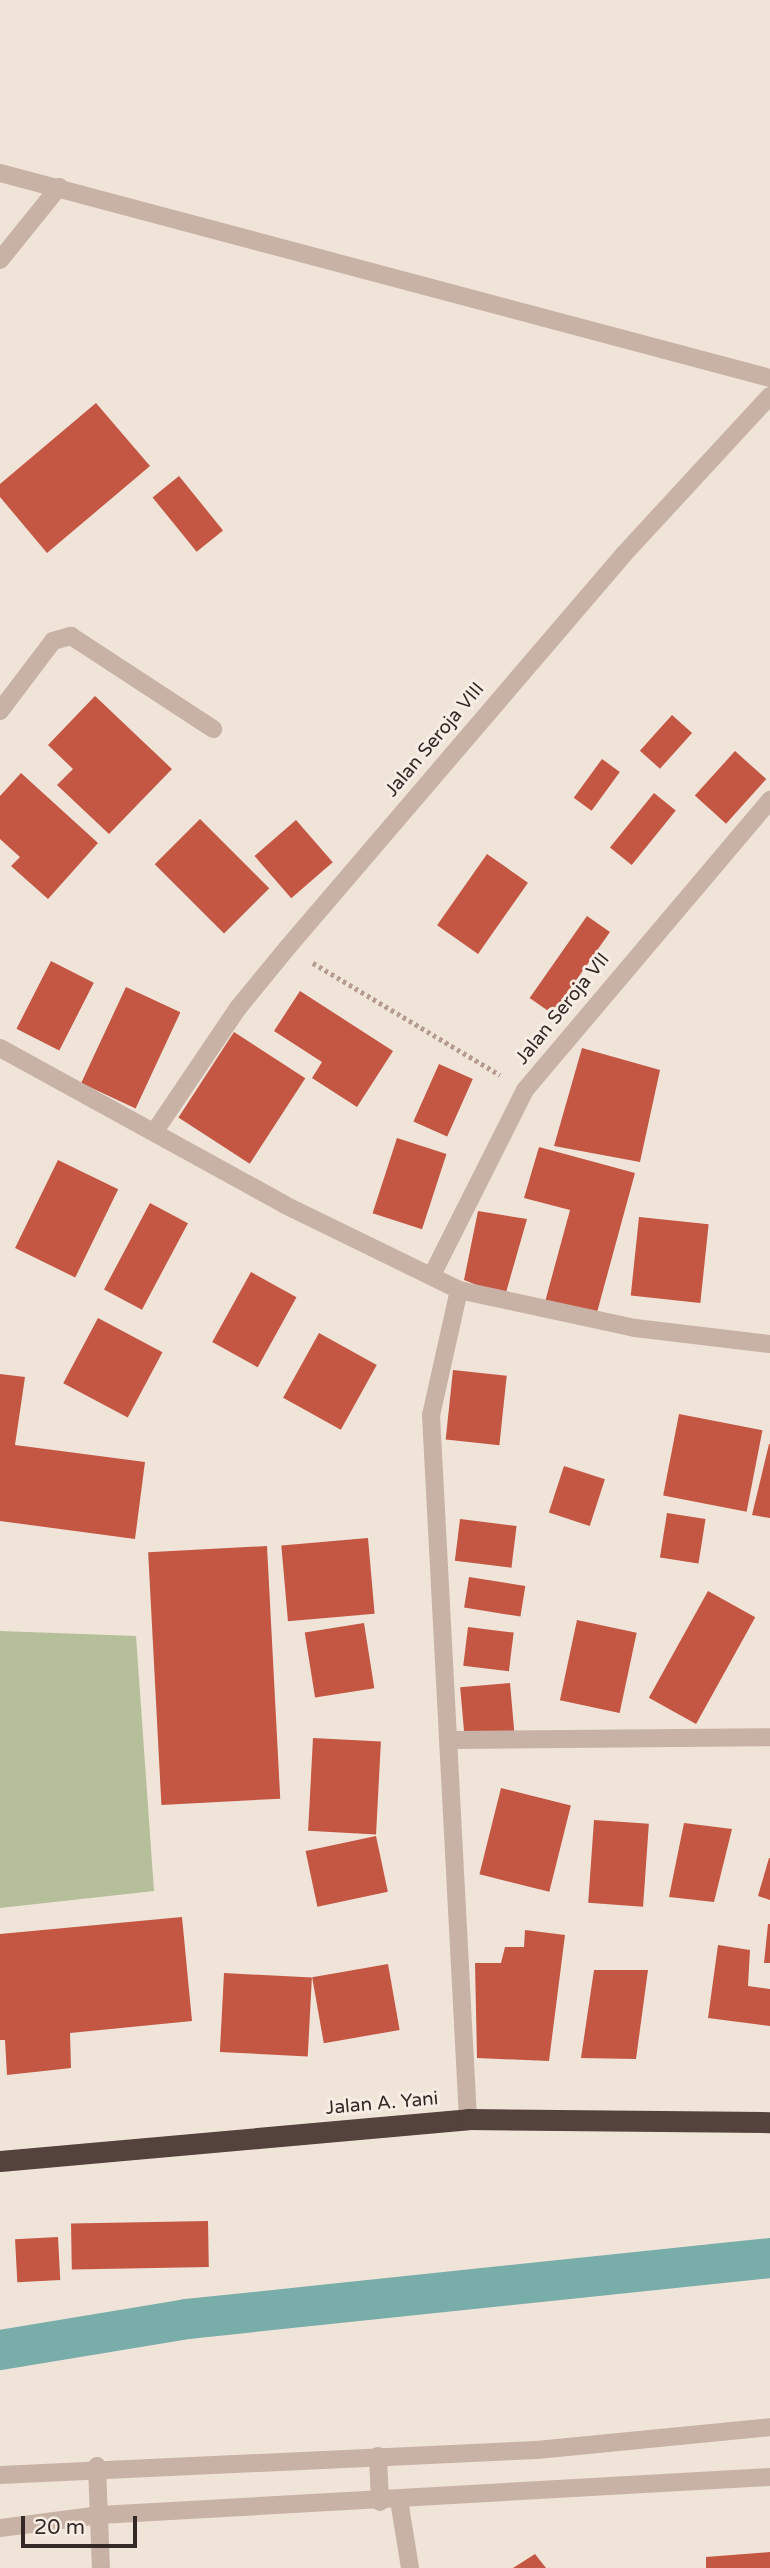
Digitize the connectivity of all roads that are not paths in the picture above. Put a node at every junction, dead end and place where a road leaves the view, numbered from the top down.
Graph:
1 (0, 173) edge
2 (59, 187) junction
3 (0, 260) edge
4 (770, 378) edge
5 (770, 396) edge
6 (0, 711) edge
7 (213, 729) dead end
8 (770, 800) edge
9 (0, 1048) edge
10 (155, 1131) junction
11 (432, 1275) junction
12 (459, 1290) junction
13 (770, 1344) edge
14 (770, 1737) edge
15 (452, 1740) junction
16 (468, 2119) junction
17 (770, 2122) edge
18 (0, 2161) edge
19 (770, 2427) edge
20 (378, 2456) junction
21 (97, 2466) junction
22 (0, 2475) edge
23 (770, 2477) edge
24 (399, 2501) junction
25 (380, 2502) junction
26 (100, 2515) junction
27 (0, 2528) edge
28 (101, 2568) edge
29 (410, 2568) edge

1 - 2 street
2 - 3 street
2 - 4 street
5 - 10 street, Jalan Seroja VIII
6 - 7 street
8 - 11 street, Jalan Seroja VII
9 - 10 street
10 - 11 street
11 - 12 street
12 - 13 street
12 - 15 street
14 - 15 street
15 - 16 street
16 - 17 highway, Jalan A. Yani
16 - 18 highway, Jalan A. Yani
19 - 20 street
20 - 21 street
20 - 25 street
21 - 22 street
21 - 26 street
23 - 24 street
24 - 25 street
24 - 29 street
25 - 26 street
26 - 27 street
26 - 28 street

